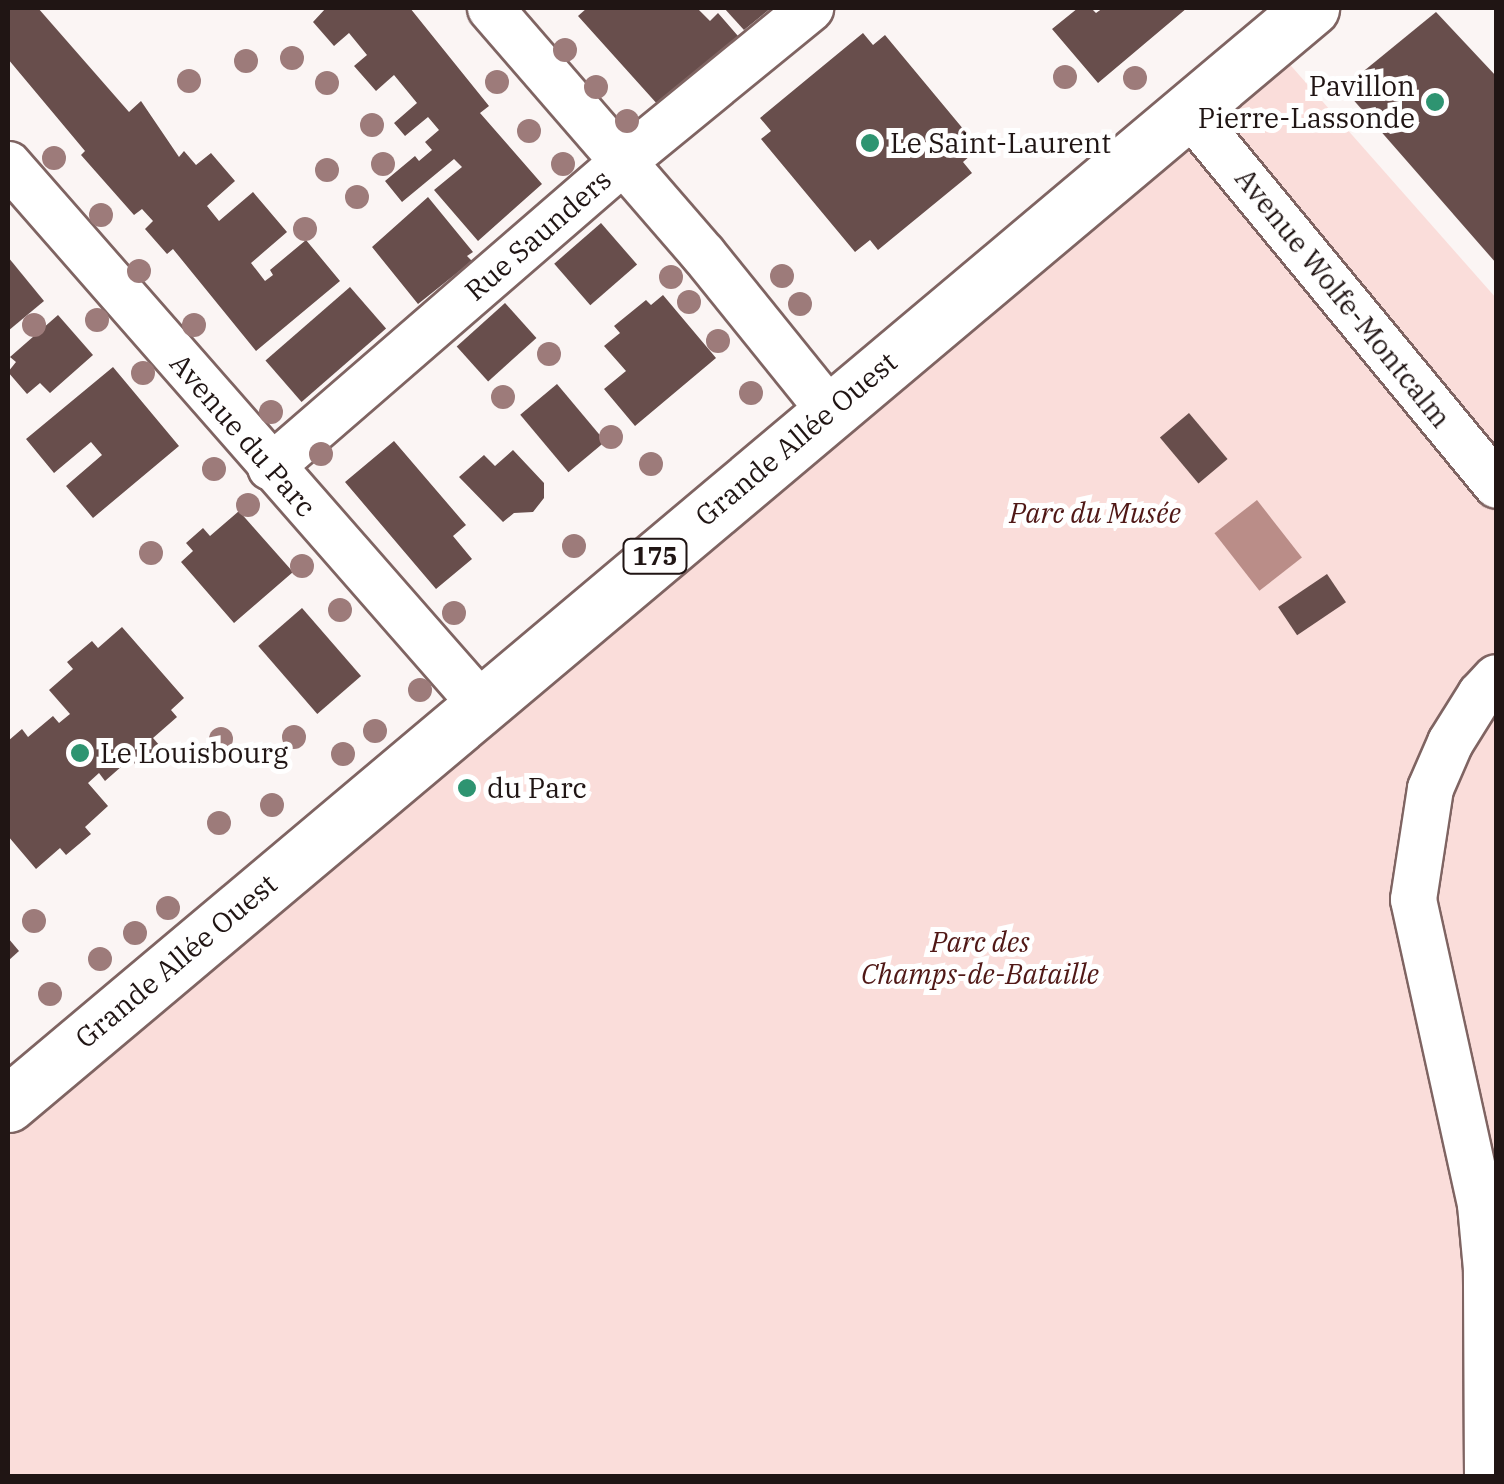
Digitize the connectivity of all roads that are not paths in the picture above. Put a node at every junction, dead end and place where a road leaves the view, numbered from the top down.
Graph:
1 (490, 8) edge
2 (810, 8) edge
3 (1307, 9) edge
4 (1190, 112) junction
5 (623, 161) junction
6 (8, 164) edge
7 (829, 410) junction
8 (270, 467) junction
9 (1496, 485) edge
10 (1496, 677) edge
11 (480, 704) junction
12 (8, 1104) edge
13 (1492, 1353) edge
14 (1486, 1476) edge

1 - 5 street
2 - 5 street, Rue Saunders
3 - 4 main road, Grande Allée Ouest / 175
4 - 7 main road, Grande Allée Ouest / 175
4 - 9 street, Avenue Wolfe-Montcalm
5 - 7 street
5 - 8 street, Rue Saunders
6 - 8 street, Avenue du Parc
7 - 11 main road, Grande Allée Ouest / 175
8 - 11 street, Avenue du Parc
10 - 13 street
11 - 12 main road, Grande Allée Ouest / 175
13 - 14 street

